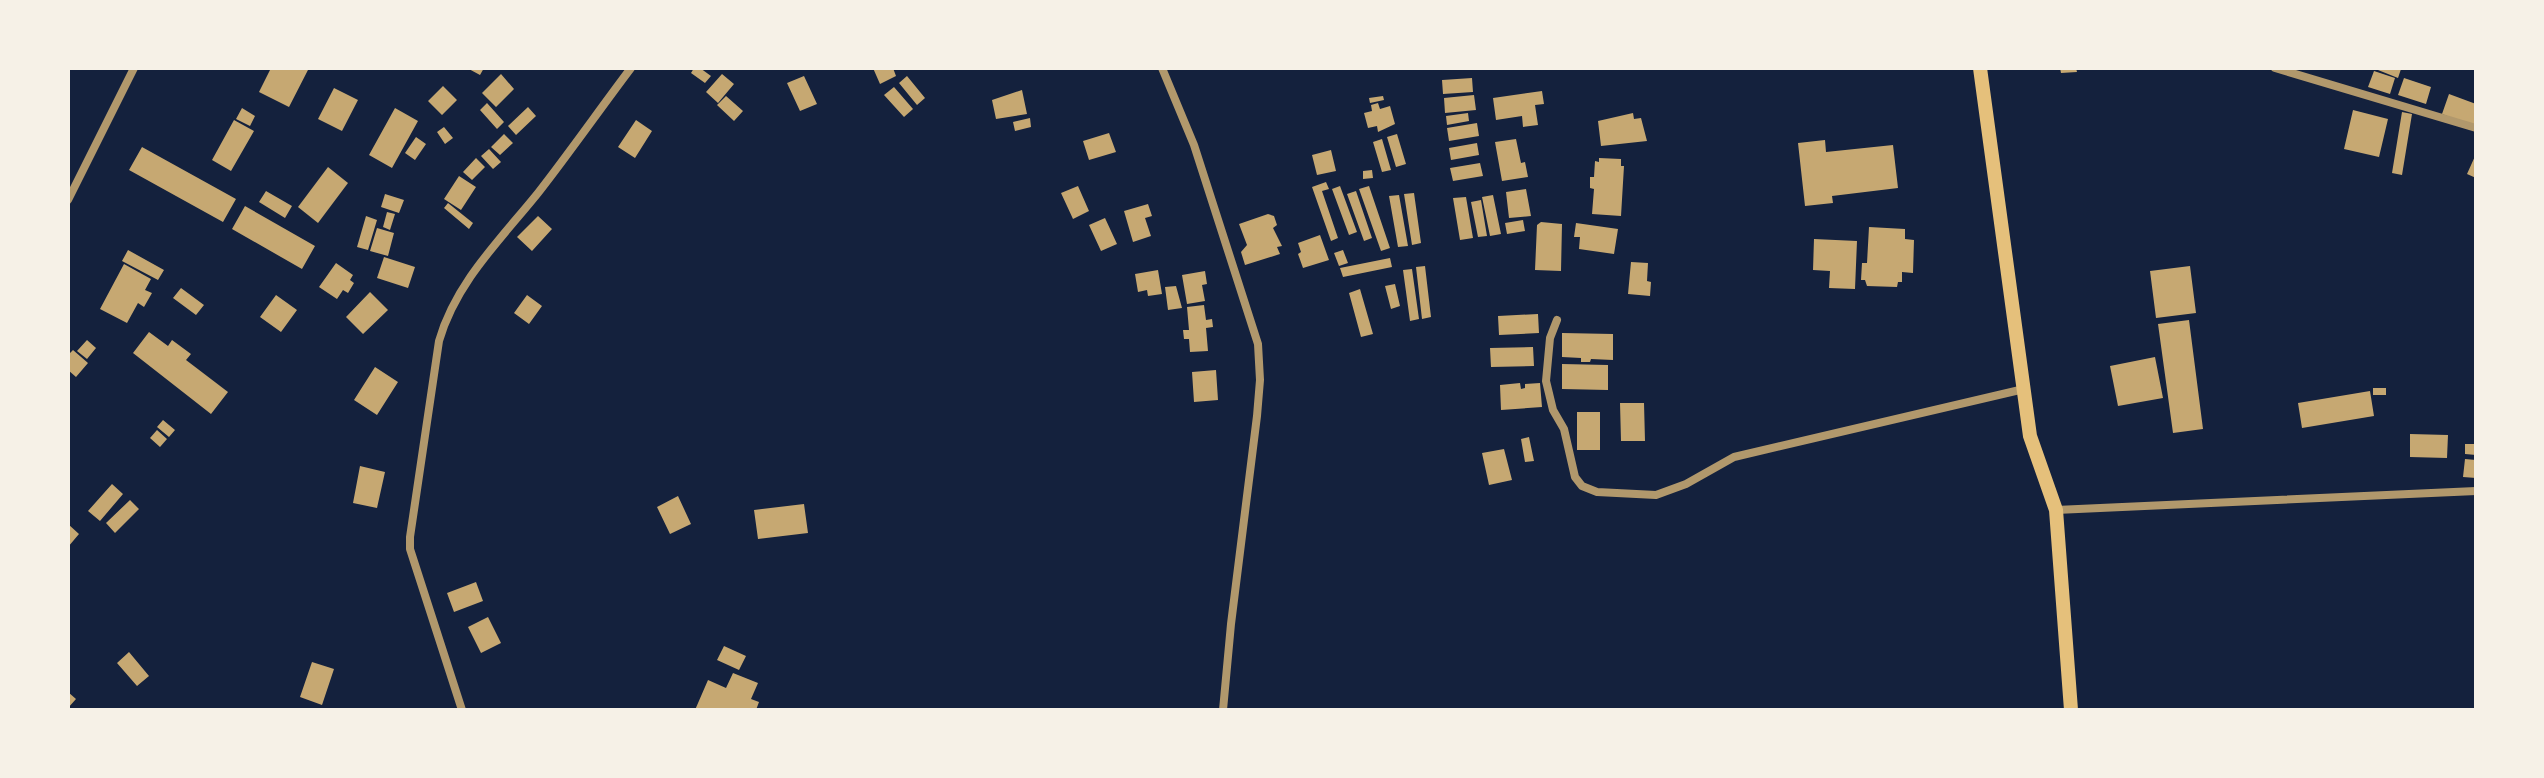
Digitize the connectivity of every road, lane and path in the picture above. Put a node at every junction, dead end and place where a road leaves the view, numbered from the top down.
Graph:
1 (134, 68) edge
2 (631, 68) edge
3 (1162, 68) edge
4 (1980, 68) edge
5 (2275, 68) edge
6 (2476, 128) edge
7 (68, 200) edge
8 (1557, 320) dead end
9 (2024, 389) junction
10 (2476, 491) edge
11 (2056, 510) junction
12 (462, 710) edge
13 (1223, 710) edge
14 (2071, 710) edge

1 - 7 street
2 - 12 street
3 - 13 street
4 - 9 highway
5 - 6 street
8 - 9 street
9 - 11 highway
10 - 11 street
11 - 14 highway

